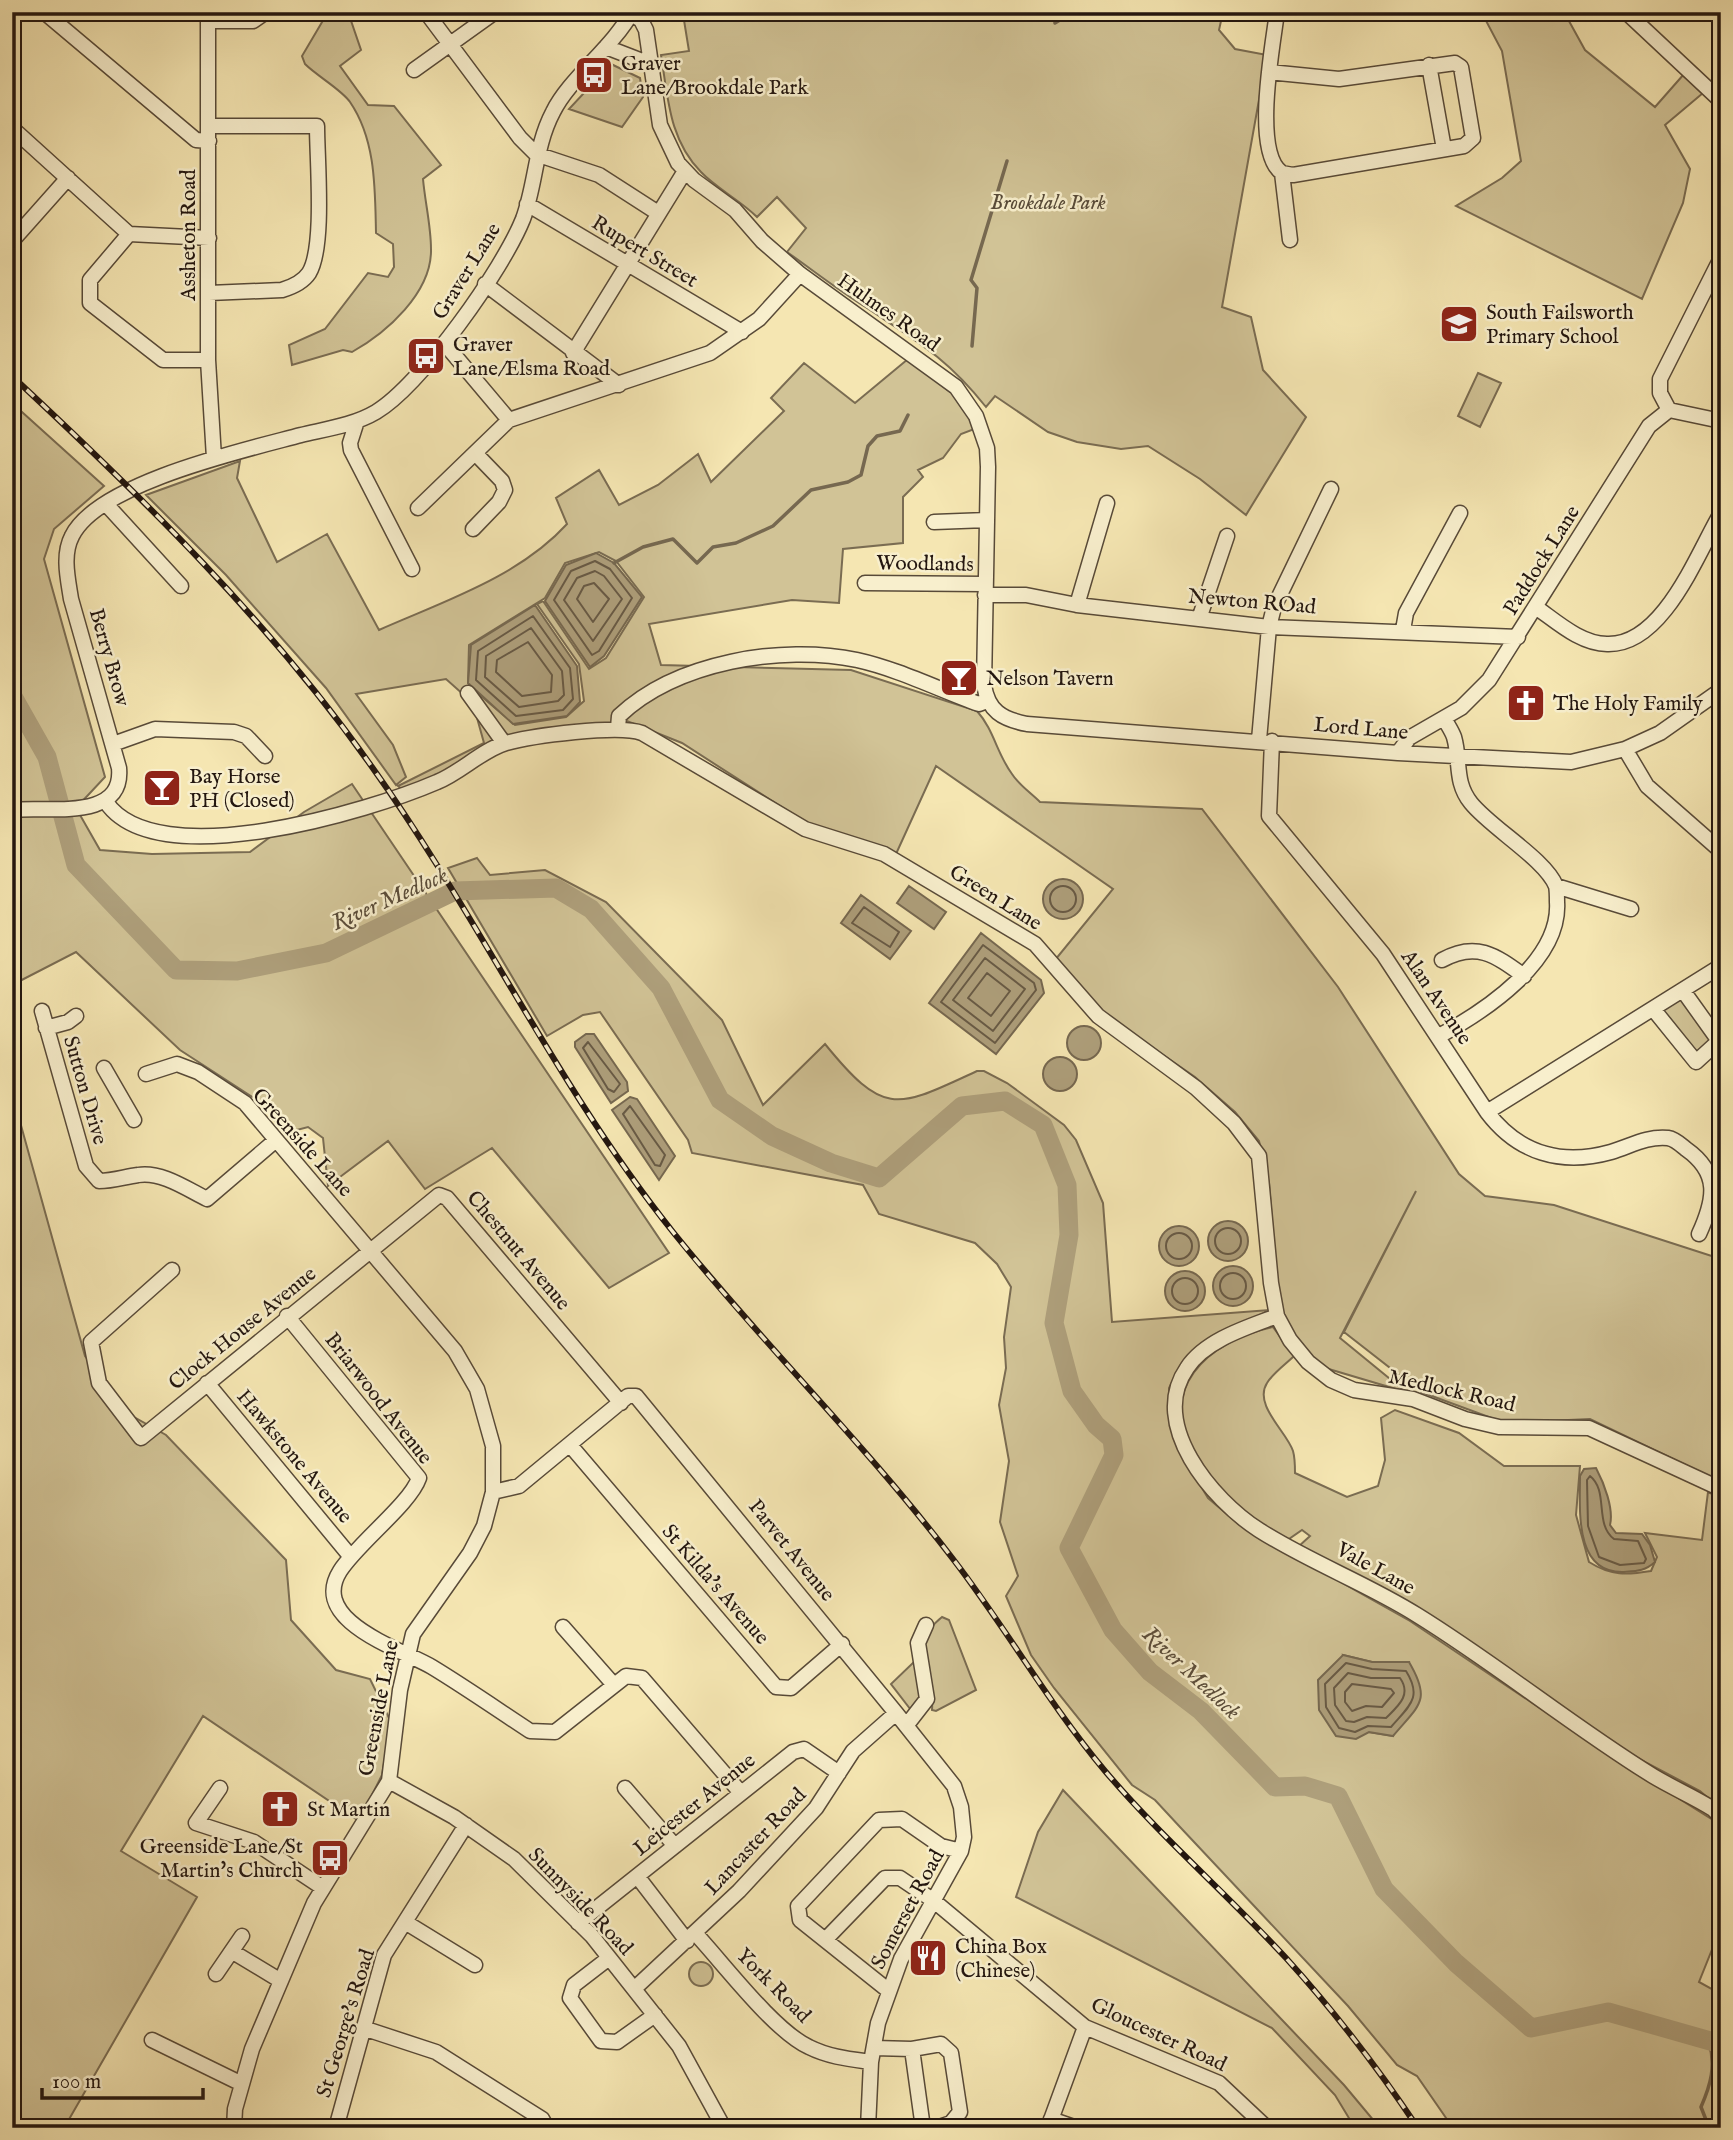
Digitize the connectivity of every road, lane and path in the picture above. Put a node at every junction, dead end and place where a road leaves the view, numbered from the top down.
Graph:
1 (44, 12) edge
2 (266, 12) edge
3 (426, 12) edge
4 (495, 12) edge
5 (1277, 12) edge
6 (1626, 12) edge
7 (632, 13) edge
8 (208, 17) edge
9 (450, 45) junction
10 (606, 47) junction
11 (650, 64) junction
12 (1429, 65) junction
13 (414, 70) dead end
14 (1269, 72) junction
15 (1721, 101) edge
16 (12, 128) edge
17 (209, 134) junction
18 (1444, 149) junction
19 (536, 154) junction
20 (685, 172) junction
21 (1283, 173) junction
22 (68, 178) junction
23 (527, 204) junction
24 (658, 213) junction
25 (129, 234) junction
26 (209, 238) junction
27 (1290, 240) dead end
28 (12, 241) edge
29 (1721, 258) edge
30 (628, 265) junction
31 (800, 274) junction
32 (485, 284) junction
33 (209, 293) junction
34 (742, 332) junction
35 (445, 344) junction
36 (573, 353) junction
37 (208, 360) junction
38 (619, 385) junction
39 (1669, 410) junction
40 (509, 420) junction
41 (357, 421) junction
42 (1721, 421) edge
43 (475, 453) junction
44 (214, 458) junction
45 (1331, 489) dead end
46 (1107, 503) dead end
47 (106, 504) junction
48 (418, 508) dead end
49 (1460, 513) dead end
50 (1721, 513) edge
51 (987, 520) junction
52 (934, 522) dead end
53 (473, 529) dead end
54 (1227, 536) dead end
55 (412, 569) dead end
56 (865, 583) dead end
57 (181, 586) dead end
58 (985, 590) junction
59 (1077, 605) junction
60 (1537, 608) junction
61 (1199, 619) junction
62 (1269, 627) junction
63 (1403, 630) junction
64 (1518, 637) junction
65 (468, 693) dead end
66 (1720, 694) edge
67 (987, 701) junction
68 (1444, 718) junction
69 (618, 728) junction
70 (1266, 741) junction
71 (504, 743) junction
72 (113, 744) junction
73 (1625, 749) junction
74 (1398, 754) junction
75 (265, 756) dead end
76 (1456, 757) junction
77 (106, 802) junction
78 (12, 810) edge
79 (1721, 851) edge
80 (1556, 886) junction
81 (1631, 909) dead end
82 (1442, 960) dead end
83 (1721, 966) edge
84 (1524, 976) junction
85 (1684, 992) junction
86 (1654, 1010) junction
87 (42, 1011) dead end
88 (76, 1016) dead end
89 (46, 1028) junction
90 (1438, 1036) junction
91 (104, 1068) dead end
92 (146, 1074) dead end
93 (1487, 1112) junction
94 (134, 1120) dead end
95 (276, 1140) junction
96 (1716, 1194) edge
97 (1699, 1234) dead end
98 (369, 1249) junction
99 (172, 1270) dead end
100 (287, 1316) junction
101 (1277, 1316) junction
102 (207, 1383) junction
103 (621, 1403) junction
104 (570, 1445) junction
105 (1721, 1489) edge
106 (493, 1492) junction
107 (351, 1557) junction
108 (926, 1625) dead end
109 (563, 1627) dead end
110 (842, 1644) junction
111 (407, 1654) junction
112 (614, 1685) junction
113 (897, 1713) junction
114 (906, 1726) junction
115 (839, 1773) junction
116 (389, 1782) junction
117 (220, 1788) dead end
118 (625, 1788) dead end
119 (741, 1793) junction
120 (1721, 1817) edge
121 (466, 1825) junction
122 (675, 1846) junction
123 (961, 1851) junction
124 (638, 1876) junction
125 (323, 1888) junction
126 (934, 1901) junction
127 (405, 1922) junction
128 (579, 1923) junction
129 (242, 1936) dead end
130 (691, 1937) junction
131 (825, 1940) junction
132 (233, 1952) junction
133 (609, 1958) junction
134 (475, 1965) dead end
135 (216, 1974) dead end
136 (281, 1981) junction
137 (634, 1989) junction
138 (889, 1992) junction
139 (655, 2015) junction
140 (1085, 2027) junction
141 (363, 2028) junction
142 (152, 2040) dead end
143 (912, 2049) junction
144 (872, 2055) junction
145 (242, 2084) junction
146 (1050, 2123) edge
147 (234, 2128) edge
148 (336, 2128) edge
149 (547, 2128) edge
150 (724, 2128) edge
151 (868, 2128) edge
152 (923, 2128) edge
153 (936, 2128) edge
154 (1077, 2128) edge
155 (1267, 2128) edge

1 - 17 street
2 - 8 street
3 - 9 street
4 - 9 street
5 - 14 street
6 - 15 street
7 - 10 street, Graver Lane
7 - 11 street, Hulmes Road
8 - 17 street, Assheton Road
9 - 13 street
9 - 19 street
10 - 11 street
10 - 19 street, Graver Lane
11 - 20 street, Hulmes Road
12 - 14 street
12 - 18 street
12 - 18 street
14 - 21 street
16 - 22 street
17 - 26 street, Assheton Road
17 - 33 street
18 - 21 street
19 - 23 street, Graver Lane
19 - 24 street
20 - 24 street
20 - 31 street, Hulmes Road
21 - 27 street
22 - 25 street
22 - 28 street
23 - 30 street, Rupert Street
23 - 32 street, Graver Lane
24 - 30 street
25 - 26 street
25 - 37 street
26 - 33 street, Assheton Road
29 - 39 street
30 - 34 street, Rupert Street
30 - 36 street
31 - 34 street
31 - 51 street, Hulmes Road
32 - 35 street, Graver Lane
32 - 36 street
33 - 37 street, Assheton Road
34 - 38 street
35 - 40 street
35 - 41 street, Graver Lane
36 - 38 street
37 - 44 street, Assheton Road
38 - 40 street
39 - 42 street
39 - 60 street, Paddock Lane
40 - 43 street
41 - 44 street, Berry Brow
41 - 55 street
43 - 48 street
43 - 53 street
44 - 47 street, Berry Brow
45 - 62 street, Alan Avenue
46 - 59 street
47 - 57 street
47 - 72 street, Berry Brow
49 - 63 street
50 - 60 street
51 - 52 street
51 - 58 street, Hulmes Road
54 - 61 street
56 - 58 street, Woodlands
58 - 59 street, Newton ROad
58 - 67 street, Hulmes Road
59 - 61 street, Newton ROad
60 - 64 street, Paddock Lane
61 - 62 street, Newton ROad
62 - 63 street, Newton ROad
62 - 70 street, Alan Avenue
63 - 64 street, Newton ROad
64 - 68 street, Paddock Lane
65 - 71 street
66 - 73 street, Lord Lane
67 - 69 street
67 - 70 street, Lord Lane
68 - 74 street, Paddock Lane
68 - 76 street
69 - 71 street, Green Lane
69 - 101 street, Green Lane
70 - 74 street, Lord Lane
70 - 90 street, Alan Avenue
71 - 77 street
72 - 75 street
72 - 77 street, Berry Brow
73 - 76 street, Lord Lane
73 - 79 street
74 - 76 street, Lord Lane
76 - 80 street
77 - 78 street
80 - 81 street
80 - 84 street
82 - 84 street
83 - 85 street
84 - 90 street
85 - 86 street
85 - 86 street
86 - 93 street
87 - 89 street, Sutton Drive
88 - 89 street
89 - 95 street, Sutton Drive
90 - 93 street, Alan Avenue
91 - 94 street
92 - 95 street, Greenside Lane
93 - 96 street, Alan Avenue
95 - 98 street, Greenside Lane
96 - 97 street
98 - 100 street, Clock House Avenue
98 - 103 street, Chestnut Avenue
98 - 106 street, Greenside Lane
99 - 102 street, Clock House Avenue
100 - 102 street, Clock House Avenue
100 - 107 street, Briarwood Avenue
101 - 105 street, Medlock Road
101 - 120 street, Vale Lane
102 - 107 street, Hawkstone Avenue
103 - 104 street
103 - 110 street, Parvet Avenue
104 - 106 street
104 - 110 street, St Kilda's Avenue
106 - 111 street, Greenside Lane
107 - 111 street, Briarwood Avenue
108 - 114 street
109 - 112 street
110 - 113 street, Parvet Avenue
111 - 112 street, Briarwood Avenue
111 - 116 street, Greenside Lane
112 - 119 street
113 - 114 street, Parvet Avenue
113 - 115 street, Lancaster Road
114 - 123 street, Somerset Road
115 - 119 street, Leicester Avenue
115 - 130 street, Lancaster Road
116 - 121 street, Sunnyside Road
116 - 125 street, Greenside Lane
117 - 125 street
118 - 122 street
119 - 122 street, Leicester Avenue
121 - 127 street, St George's Road
121 - 128 street, Sunnyside Road
122 - 124 street, Leicester Avenue
123 - 126 street, Somerset Road
123 - 131 street
124 - 128 street, Leicester Avenue
124 - 130 street, York Road
125 - 136 street, Greenside Lane
126 - 131 street, Gloucester Road
126 - 138 street, Somerset Road
126 - 140 street, Gloucester Road
127 - 134 street
127 - 141 street, St George's Road
128 - 133 street, Sunnyside Road
129 - 132 street
130 - 137 street, Lancaster Road
130 - 144 street, York Road
131 - 138 street
132 - 135 street
132 - 136 street
133 - 137 street, Sunnyside Road
133 - 139 street
136 - 145 street, Greenside Lane
137 - 139 street, Sunnyside Road
138 - 144 street, Somerset Road
139 - 150 street, Sunnyside Road
140 - 146 street
140 - 155 street, Gloucester Road
141 - 148 street, St George's Road
141 - 149 street
142 - 145 street
143 - 144 street, York Road
143 - 152 street
143 - 153 street, York Road
144 - 151 street, Somerset Road
145 - 147 street, Greenside Lane
146 - 154 street

